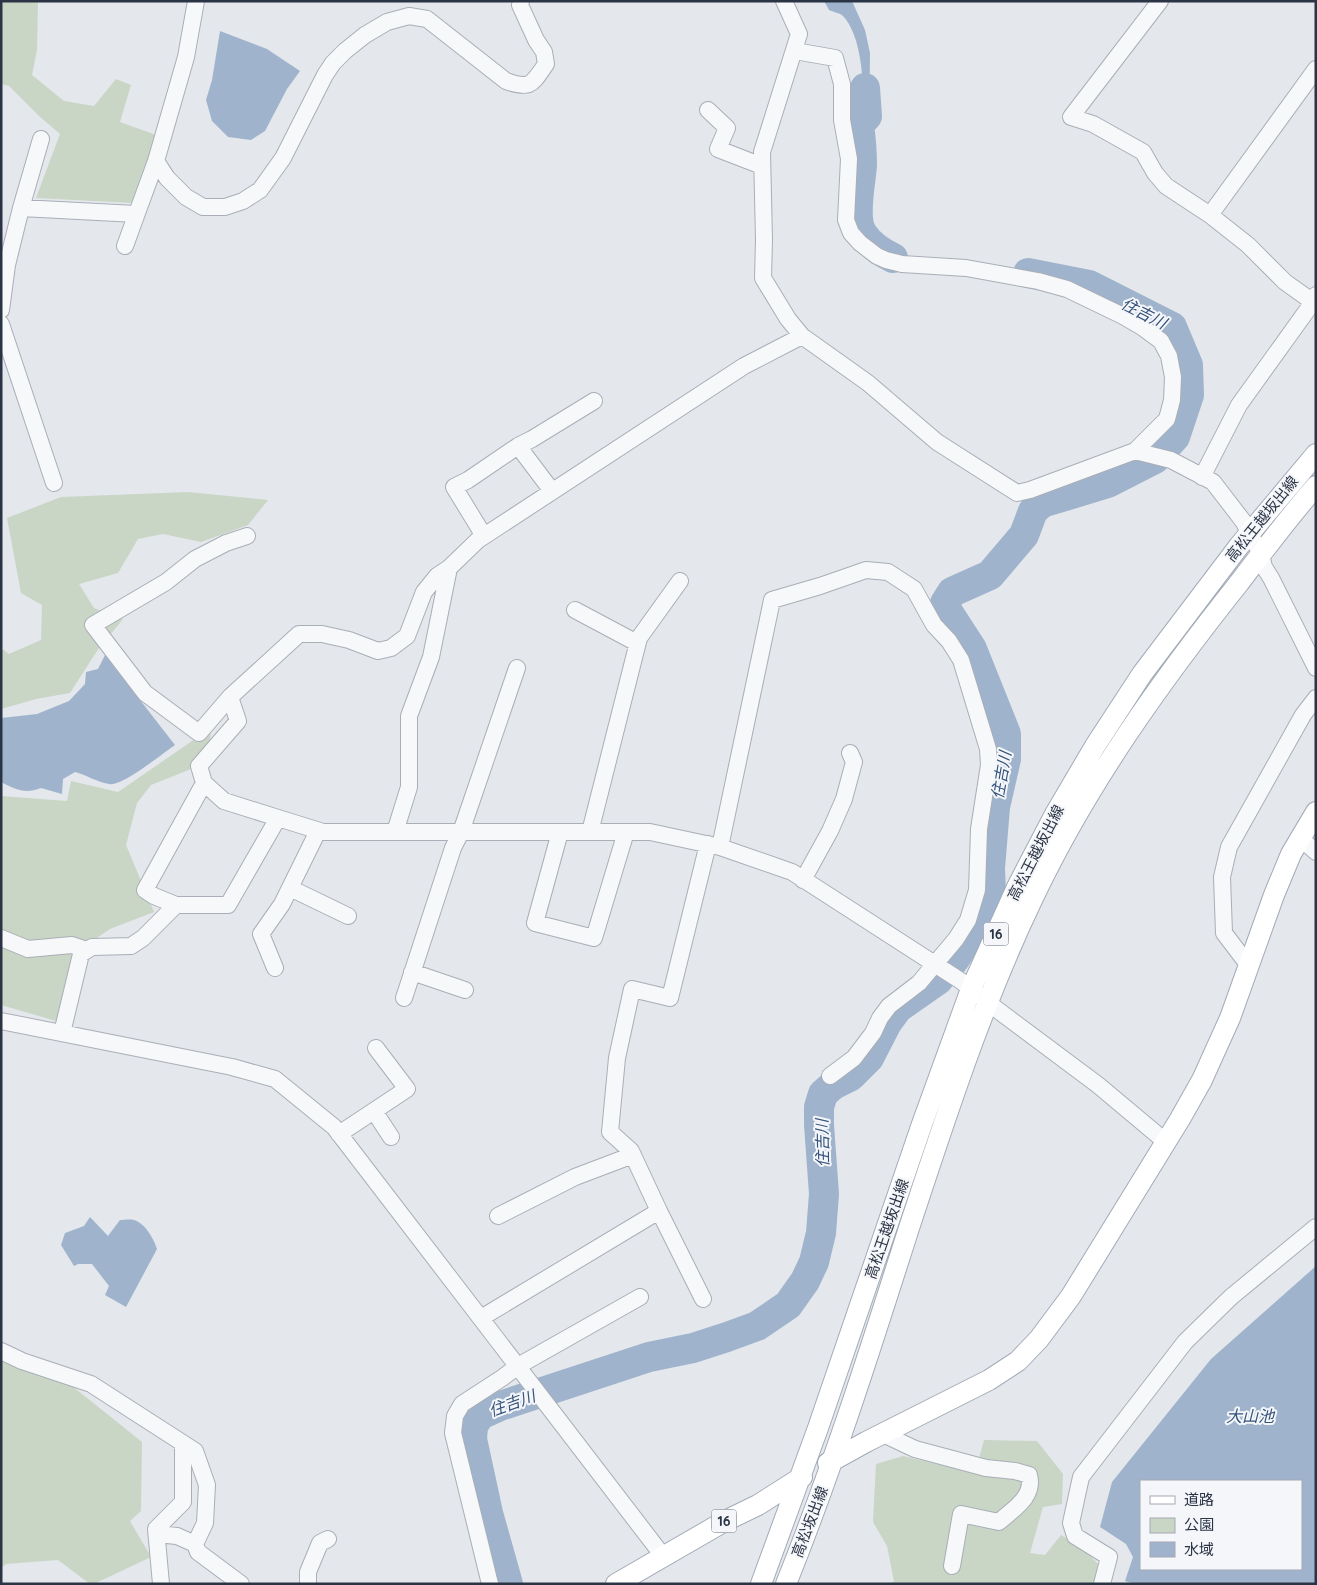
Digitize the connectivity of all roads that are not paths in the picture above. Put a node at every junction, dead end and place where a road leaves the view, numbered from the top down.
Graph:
1 (196, 1) edge
2 (521, 1) edge
3 (784, 1) edge
4 (1160, 1) edge
5 (795, 51) junction
6 (1316, 69) edge
7 (708, 110) dead end
8 (41, 139) dead end
9 (156, 161) junction
10 (762, 166) junction
11 (21, 208) junction
12 (136, 214) junction
13 (1210, 215) junction
14 (125, 246) dead end
15 (1314, 299) edge
16 (1, 310) edge
17 (1, 324) edge
18 (802, 336) junction
19 (594, 401) dead end
20 (518, 446) junction
21 (1135, 451) junction
22 (1316, 454) edge
23 (1202, 477) junction
24 (54, 483) dead end
25 (1316, 486) edge
26 (552, 491) junction
27 (1250, 534) junction
28 (247, 536) dead end
29 (484, 536) junction
30 (1261, 554) junction
31 (449, 568) junction
32 (680, 581) dead end
33 (575, 610) dead end
34 (637, 643) junction
35 (517, 668) dead end
36 (1316, 668) edge
37 (230, 697) junction
38 (1316, 698) edge
39 (850, 753) dead end
40 (204, 783) junction
41 (1316, 812) edge
42 (278, 818) junction
43 (318, 831) junction
44 (395, 832) junction
45 (461, 832) junction
46 (560, 832) junction
47 (590, 832) junction
48 (626, 832) junction
49 (1300, 838) junction
50 (714, 845) junction
51 (1316, 852) edge
52 (803, 880) junction
53 (290, 888) junction
54 (176, 905) junction
55 (348, 916) dead end
56 (1, 938) edge
57 (87, 950) junction
58 (1249, 966) junction
59 (275, 968) dead end
60 (943, 969) junction
61 (412, 972) junction
62 (972, 989) junction
63 (465, 990) dead end
64 (404, 998) dead end
65 (988, 1002) junction
66 (1, 1021) edge
67 (62, 1033) junction
68 (376, 1048) dead end
69 (830, 1076) dead end
70 (374, 1111) junction
71 (339, 1134) junction
72 (391, 1137) dead end
73 (1166, 1142) junction
74 (633, 1155) junction
75 (660, 1211) junction
76 (498, 1216) dead end
77 (1316, 1227) edge
78 (640, 1297) dead end
79 (703, 1299) dead end
80 (481, 1318) junction
81 (1, 1350) edge
82 (518, 1366) junction
83 (883, 1434) junction
84 (183, 1442) junction
85 (833, 1460) junction
86 (800, 1478) junction
87 (157, 1534) junction
88 (328, 1539) dead end
89 (196, 1544) junction
90 (663, 1556) junction
91 (952, 1566) dead end
92 (161, 1584) edge
93 (241, 1584) edge
94 (308, 1584) edge
95 (490, 1584) edge
96 (616, 1584) edge
97 (760, 1584) edge
98 (786, 1584) edge
99 (1102, 1584) edge

1 - 9 street
2 - 9 street
3 - 5 street
4 - 13 street
5 - 10 street
5 - 21 street
6 - 13 street
7 - 10 street
8 - 11 street
9 - 12 street
10 - 18 street
11 - 12 street
11 - 16 street
12 - 14 street
13 - 15 street
15 - 23 street
17 - 24 street
18 - 21 street
18 - 26 street
19 - 20 street
20 - 26 street
20 - 29 street
21 - 23 street
22 - 27 main road, 高松王越坂出線 / 16
23 - 27 street
25 - 30 main road, 高松王越坂出線 / 16
26 - 29 street
27 - 30 street
27 - 62 main road, 高松王越坂出線 / 16
28 - 37 street
29 - 31 street
30 - 36 street
30 - 65 main road, 高松王越坂出線 / 16
31 - 37 street
31 - 44 street
32 - 34 street
33 - 34 street
34 - 47 street
35 - 45 street
37 - 40 street
38 - 58 street
39 - 52 street
40 - 42 street
40 - 54 street
41 - 49 main road, 16
42 - 43 street
42 - 54 street
43 - 44 street
43 - 53 street
44 - 45 street
45 - 46 street
45 - 61 street
46 - 47 street
46 - 48 street
47 - 48 street
48 - 50 street
49 - 51 street
49 - 58 main road, 16
50 - 52 street
50 - 60 street
50 - 74 street
52 - 60 street
53 - 55 street
53 - 59 street
54 - 57 street
56 - 57 street
57 - 67 street
58 - 73 main road, 16
60 - 62 street
60 - 69 street
61 - 63 street
61 - 64 street
62 - 65 street
62 - 86 main road, 高松王越坂出線 / 16
65 - 73 street
65 - 85 main road, 高松王越坂出線 / 16
66 - 67 street
67 - 71 street
68 - 70 street
70 - 71 street
70 - 72 street
71 - 80 street
73 - 83 main road, 16
74 - 75 street
74 - 76 street
75 - 79 street
75 - 80 street
77 - 99 street
78 - 82 street
80 - 82 street
81 - 84 street
82 - 90 street
82 - 95 street
83 - 85 main road, 16
83 - 91 street
84 - 87 street
84 - 89 street
85 - 86 main road, 16
85 - 98 main road, 高松坂出線
86 - 90 main road, 16
86 - 97 main road, 高松坂出線
87 - 89 street
87 - 92 street
88 - 94 street
89 - 93 street
90 - 96 main road, 16

